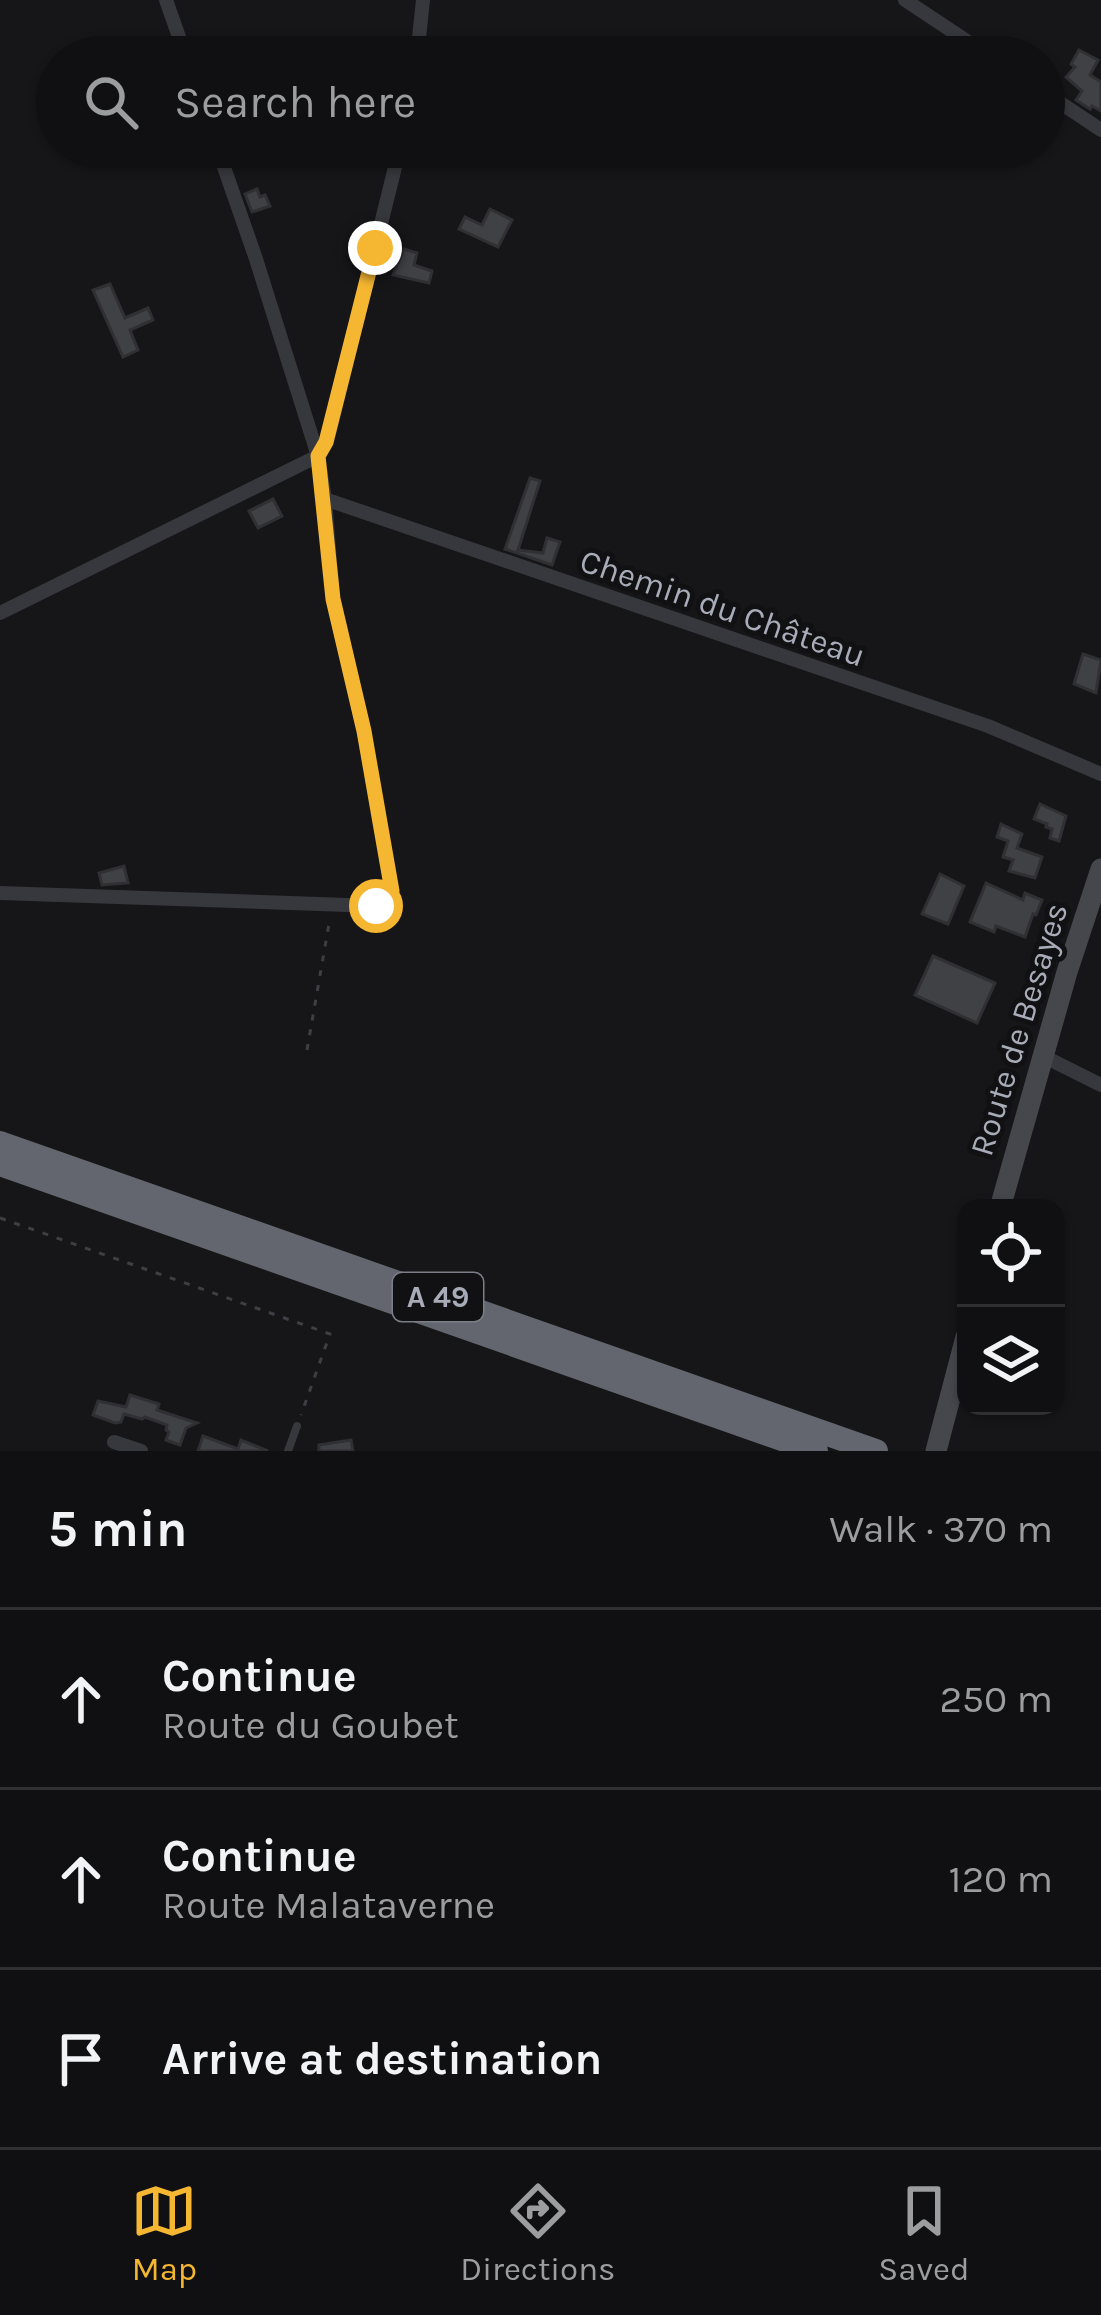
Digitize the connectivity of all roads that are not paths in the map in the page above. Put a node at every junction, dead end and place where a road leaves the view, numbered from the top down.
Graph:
1 (166, 0) edge
2 (423, 0) edge
3 (905, 0) edge
4 (179, 36) edge
5 (419, 36) edge
6 (959, 36) edge
7 (1065, 106) edge
8 (1101, 130) edge
9 (224, 168) edge
10 (395, 168) edge
11 (318, 456) junction
12 (325, 500) junction
13 (0, 613) edge
14 (1101, 774) edge
15 (1101, 869) edge
16 (0, 893) edge
17 (1043, 1056) junction
18 (1101, 1085) edge
19 (0, 1143) edge
20 (0, 1164) edge
21 (1003, 1199) edge
22 (957, 1370) edge
23 (297, 1426) road end
24 (114, 1442) dead end
25 (938, 1443) edge
26 (141, 1451) edge
27 (288, 1451) edge
28 (816, 1451) edge
29 (876, 1451) edge

1 - 4 street
2 - 5 street
3 - 6 street
7 - 8 street
9 - 11 street
10 - 11 street
11 - 12 street
11 - 13 street
12 - 14 street, Chemin du Château
12 - 16 street
15 - 17 street, Route de Besayes
17 - 18 street
17 - 21 street, Route de Besayes
19 - 29 highway, A 49
20 - 28 highway, A 49
22 - 25 street
23 - 27 lane
24 - 26 street

